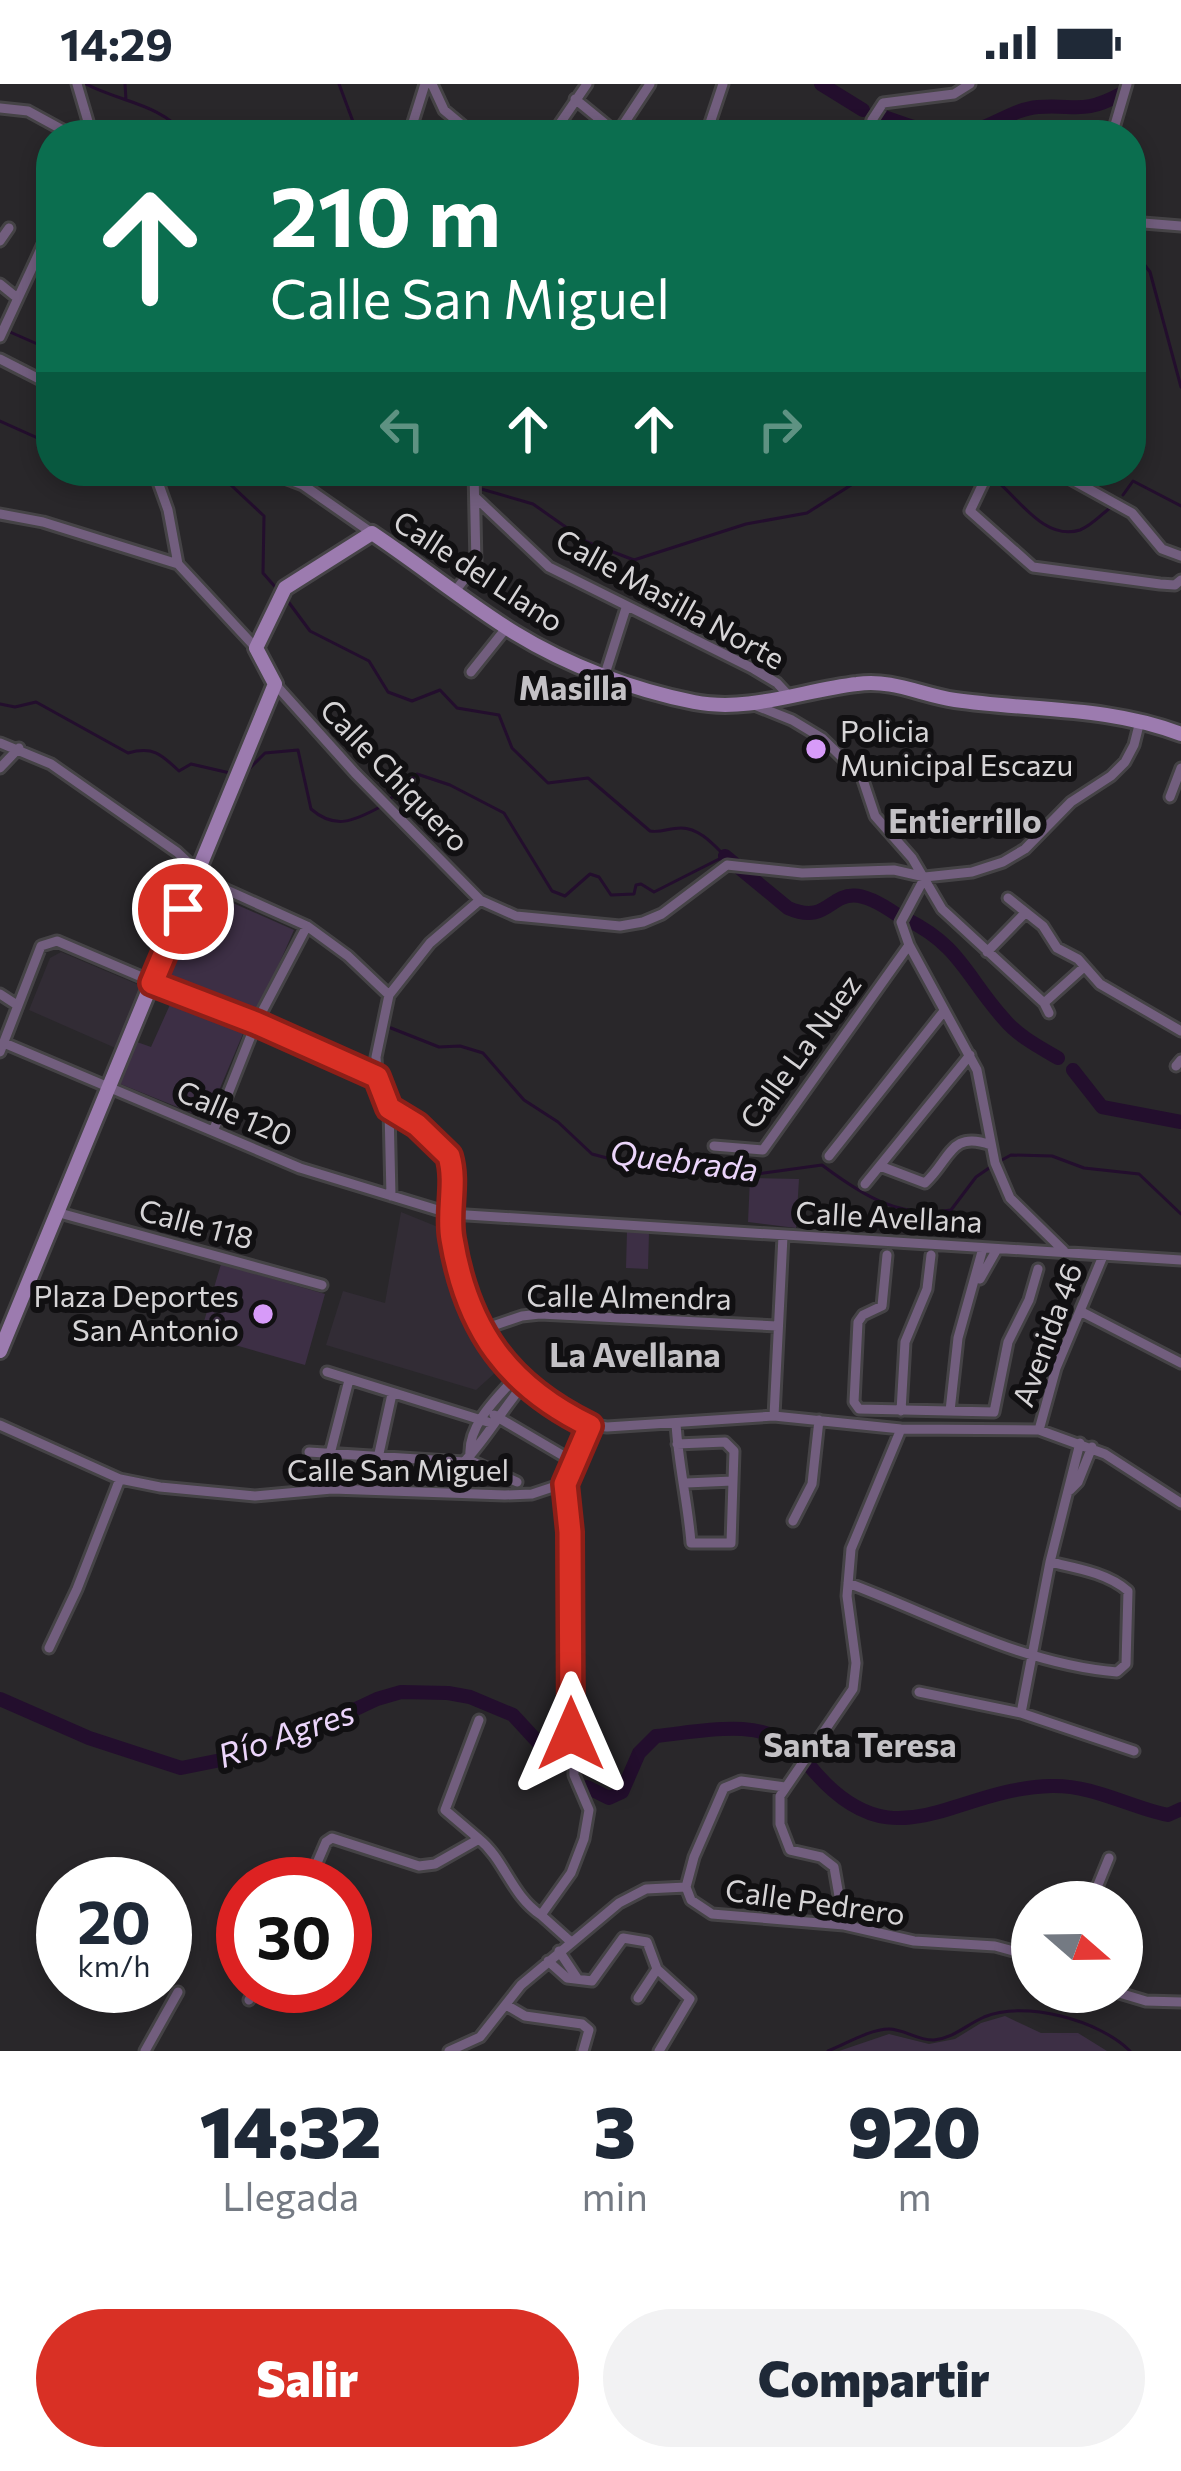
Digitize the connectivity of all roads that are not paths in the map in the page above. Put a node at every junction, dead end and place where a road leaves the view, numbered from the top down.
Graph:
1 (77, 84) edge
2 (429, 84) edge
3 (586, 84) edge
4 (650, 84) edge
5 (723, 84) edge
6 (970, 84) edge
7 (1127, 84) edge
8 (575, 100) junction
9 (0, 108) edge
10 (44, 120) edge
11 (88, 120) edge
12 (415, 120) edge
13 (456, 120) edge
14 (562, 120) edge
15 (600, 120) edge
16 (627, 120) edge
17 (711, 120) edge
18 (875, 120) edge
19 (1116, 120) edge
20 (1146, 223) edge
21 (1181, 226) edge
22 (9, 229) dead end
23 (0, 241) edge
24 (36, 257) edge
25 (0, 284) edge
26 (16, 297) junction
27 (0, 337) edge
28 (0, 359) edge
29 (36, 377) edge
30 (159, 486) edge
31 (301, 486) edge
32 (475, 486) edge
33 (982, 486) edge
34 (1093, 486) edge
35 (475, 496) junction
36 (0, 514) edge
37 (372, 533) junction
38 (1181, 556) edge
39 (178, 564) junction
40 (1181, 580) edge
41 (456, 590) junction
42 (626, 608) junction
43 (507, 627) junction
44 (256, 648) junction
45 (471, 672) dead end
46 (605, 674) junction
47 (275, 684) junction
48 (790, 697) junction
49 (752, 704) junction
50 (1140, 721) junction
51 (1181, 734) edge
52 (0, 742) edge
53 (19, 748) junction
54 (0, 768) edge
55 (1181, 768) edge
56 (1170, 797) dead end
57 (198, 872) junction
58 (925, 877) junction
59 (1008, 898) dead end
60 (480, 900) junction
61 (1025, 913) junction
62 (307, 926) junction
63 (909, 945) junction
64 (987, 952) junction
65 (1084, 967) junction
66 (152, 983) junction
67 (0, 994) edge
68 (389, 994) junction
69 (16, 1005) junction
70 (944, 1011) junction
71 (256, 1023) junction
72 (1181, 1031) edge
73 (2, 1048) edge
74 (970, 1055) junction
75 (377, 1077) junction
76 (108, 1089) junction
77 (389, 1108) junction
78 (214, 1129) junction
79 (991, 1145) junction
80 (714, 1147) dead end
81 (829, 1156) dead end
82 (880, 1166) junction
83 (866, 1184) dead end
84 (391, 1196) junction
85 (56, 1212) junction
86 (451, 1214) junction
87 (783, 1236) junction
88 (983, 1248) junction
89 (997, 1249) junction
90 (1066, 1252) junction
91 (887, 1255) dead end
92 (932, 1255) dead end
93 (1102, 1256) junction
94 (1181, 1260) edge
95 (1038, 1269) dead end
96 (322, 1285) dead end
97 (971, 1294) junction
98 (1080, 1311) junction
99 (777, 1326) junction
100 (481, 1330) junction
101 (0, 1351) edge
102 (1181, 1363) edge
103 (327, 1372) dead end
104 (349, 1380) junction
105 (519, 1381) junction
106 (392, 1394) junction
107 (901, 1411) junction
108 (950, 1411) junction
109 (774, 1416) junction
110 (488, 1417) junction
111 (819, 1420) junction
112 (681, 1423) junction
113 (0, 1425) edge
114 (590, 1426) junction
115 (901, 1429) junction
116 (1039, 1430) junction
117 (1080, 1443) junction
118 (682, 1444) junction
119 (1092, 1448) junction
120 (308, 1452) dead end
121 (330, 1454) junction
122 (562, 1455) dead end
123 (469, 1457) junction
124 (378, 1458) junction
125 (120, 1479) junction
126 (733, 1481) junction
127 (517, 1482) dead end
128 (686, 1483) junction
129 (565, 1484) junction
130 (1070, 1490) junction
131 (1181, 1503) edge
132 (793, 1521) dead end
133 (1050, 1562) junction
134 (848, 1582) junction
135 (49, 1648) dead end
136 (1035, 1653) junction
137 (919, 1692) dead end
138 (1021, 1713) junction
139 (479, 1720) dead end
140 (1134, 1751) dead end
141 (785, 1787) junction
142 (479, 1839) junction
143 (320, 1857) edge
144 (1109, 1858) dead end
145 (1100, 1881) edge
146 (686, 1887) junction
147 (541, 1915) junction
148 (844, 1925) junction
149 (570, 1942) junction
150 (1011, 1950) edge
151 (559, 1951) junction
152 (548, 1960) junction
153 (657, 1969) junction
154 (577, 1978) junction
155 (638, 1998) dead end
156 (1143, 2000) edge
157 (1181, 2002) edge
158 (506, 2005) junction
159 (166, 2013) edge
160 (145, 2051) edge
161 (449, 2051) edge
162 (583, 2051) edge
163 (659, 2051) edge

1 - 11 street
2 - 12 street
2 - 13 street
3 - 8 street
4 - 16 street
5 - 17 street
6 - 18 street
7 - 19 street
8 - 14 street
8 - 15 street
9 - 10 street
20 - 21 street
22 - 23 street
24 - 26 street
25 - 26 street
26 - 27 street
28 - 29 street
30 - 39 street
31 - 37 street
32 - 35 street
33 - 40 street
34 - 38 street
35 - 41 street
35 - 42 street, Calle Masilla Norte
36 - 39 street
37 - 41 main road, Calle del Llano
37 - 44 main road, Calle del Llano
39 - 44 street
41 - 43 main road, Calle del Llano
42 - 46 street
42 - 48 street, Calle Masilla Norte
43 - 45 street
43 - 46 main road, Calle del Llano
44 - 47 main road
46 - 49 main road, Calle del Llano
47 - 57 main road
47 - 60 street, Calle Chiquero
48 - 49 main road, Calle del Llano
48 - 50 main road, Calle del Llano
49 - 58 street
50 - 51 main road, Calle del Llano
50 - 58 street
52 - 53 street
53 - 54 street
53 - 57 street
55 - 56 street
57 - 62 street
57 - 66 main road
58 - 60 street
58 - 63 street
58 - 64 street
59 - 61 street
60 - 68 street
61 - 64 street
61 - 65 street
62 - 68 street
62 - 71 street
63 - 70 street
63 - 80 street, Calle La Nuez
64 - 65 street
65 - 72 street
66 - 69 street
66 - 71 street
66 - 76 main road
67 - 69 street
68 - 75 street
69 - 73 street
70 - 74 street
70 - 81 street
71 - 75 street
71 - 78 street
73 - 76 street, Calle 120
74 - 79 street
74 - 82 street
75 - 77 street
76 - 78 street, Calle 120
76 - 85 main road
77 - 84 street
77 - 86 street
78 - 84 street, Calle 120
79 - 82 street
79 - 90 street
82 - 83 street
84 - 86 street, Calle 120
85 - 96 street, Calle 118
85 - 101 main road
86 - 87 street, Calle Avellana
86 - 100 street
87 - 88 street, Calle Avellana
87 - 99 street
88 - 89 street, Calle Avellana
88 - 97 street
89 - 90 street, Calle Avellana
89 - 97 street
90 - 93 street, Calle Avellana
91 - 107 street
92 - 107 street
93 - 94 street, Calle Avellana
93 - 98 street, Avenida 46
95 - 108 street
97 - 108 street
98 - 102 street
98 - 116 street, Avenida 46
99 - 100 street, Calle Almendra
99 - 109 street
100 - 105 street
103 - 104 street
104 - 106 street
104 - 121 street
105 - 110 street
105 - 114 street
106 - 110 street
106 - 124 street
107 - 108 street
109 - 111 street
109 - 112 street
110 - 122 street
110 - 123 street
111 - 115 street
111 - 132 street
112 - 114 street
112 - 118 street
113 - 125 street, Calle San Miguel
114 - 129 street
115 - 116 street
115 - 134 street
116 - 117 street
117 - 119 street
117 - 130 street
118 - 126 street
118 - 128 street
119 - 130 street
119 - 131 street
120 - 121 street
121 - 124 street
123 - 124 street
123 - 127 street
125 - 129 street, Calle San Miguel
125 - 135 street
126 - 128 street
126 - 128 street
129 - 147 street
130 - 133 street
133 - 136 street
133 - 136 street
134 - 136 street
134 - 141 street
136 - 138 street
137 - 138 street
138 - 140 street
139 - 142 street
141 - 146 street
141 - 148 street
142 - 143 street
142 - 147 street
144 - 145 street
146 - 148 street, Calle Pedrero
146 - 149 street, Calle Pedrero
147 - 149 street
148 - 150 street, Calle Pedrero
149 - 151 street, Calle Pedrero
151 - 152 street, Calle Pedrero
151 - 154 street
152 - 154 street
152 - 158 street, Calle Pedrero
153 - 154 street
153 - 155 street
153 - 163 street
156 - 157 street
158 - 161 street, Calle Pedrero
158 - 162 street
159 - 160 street

